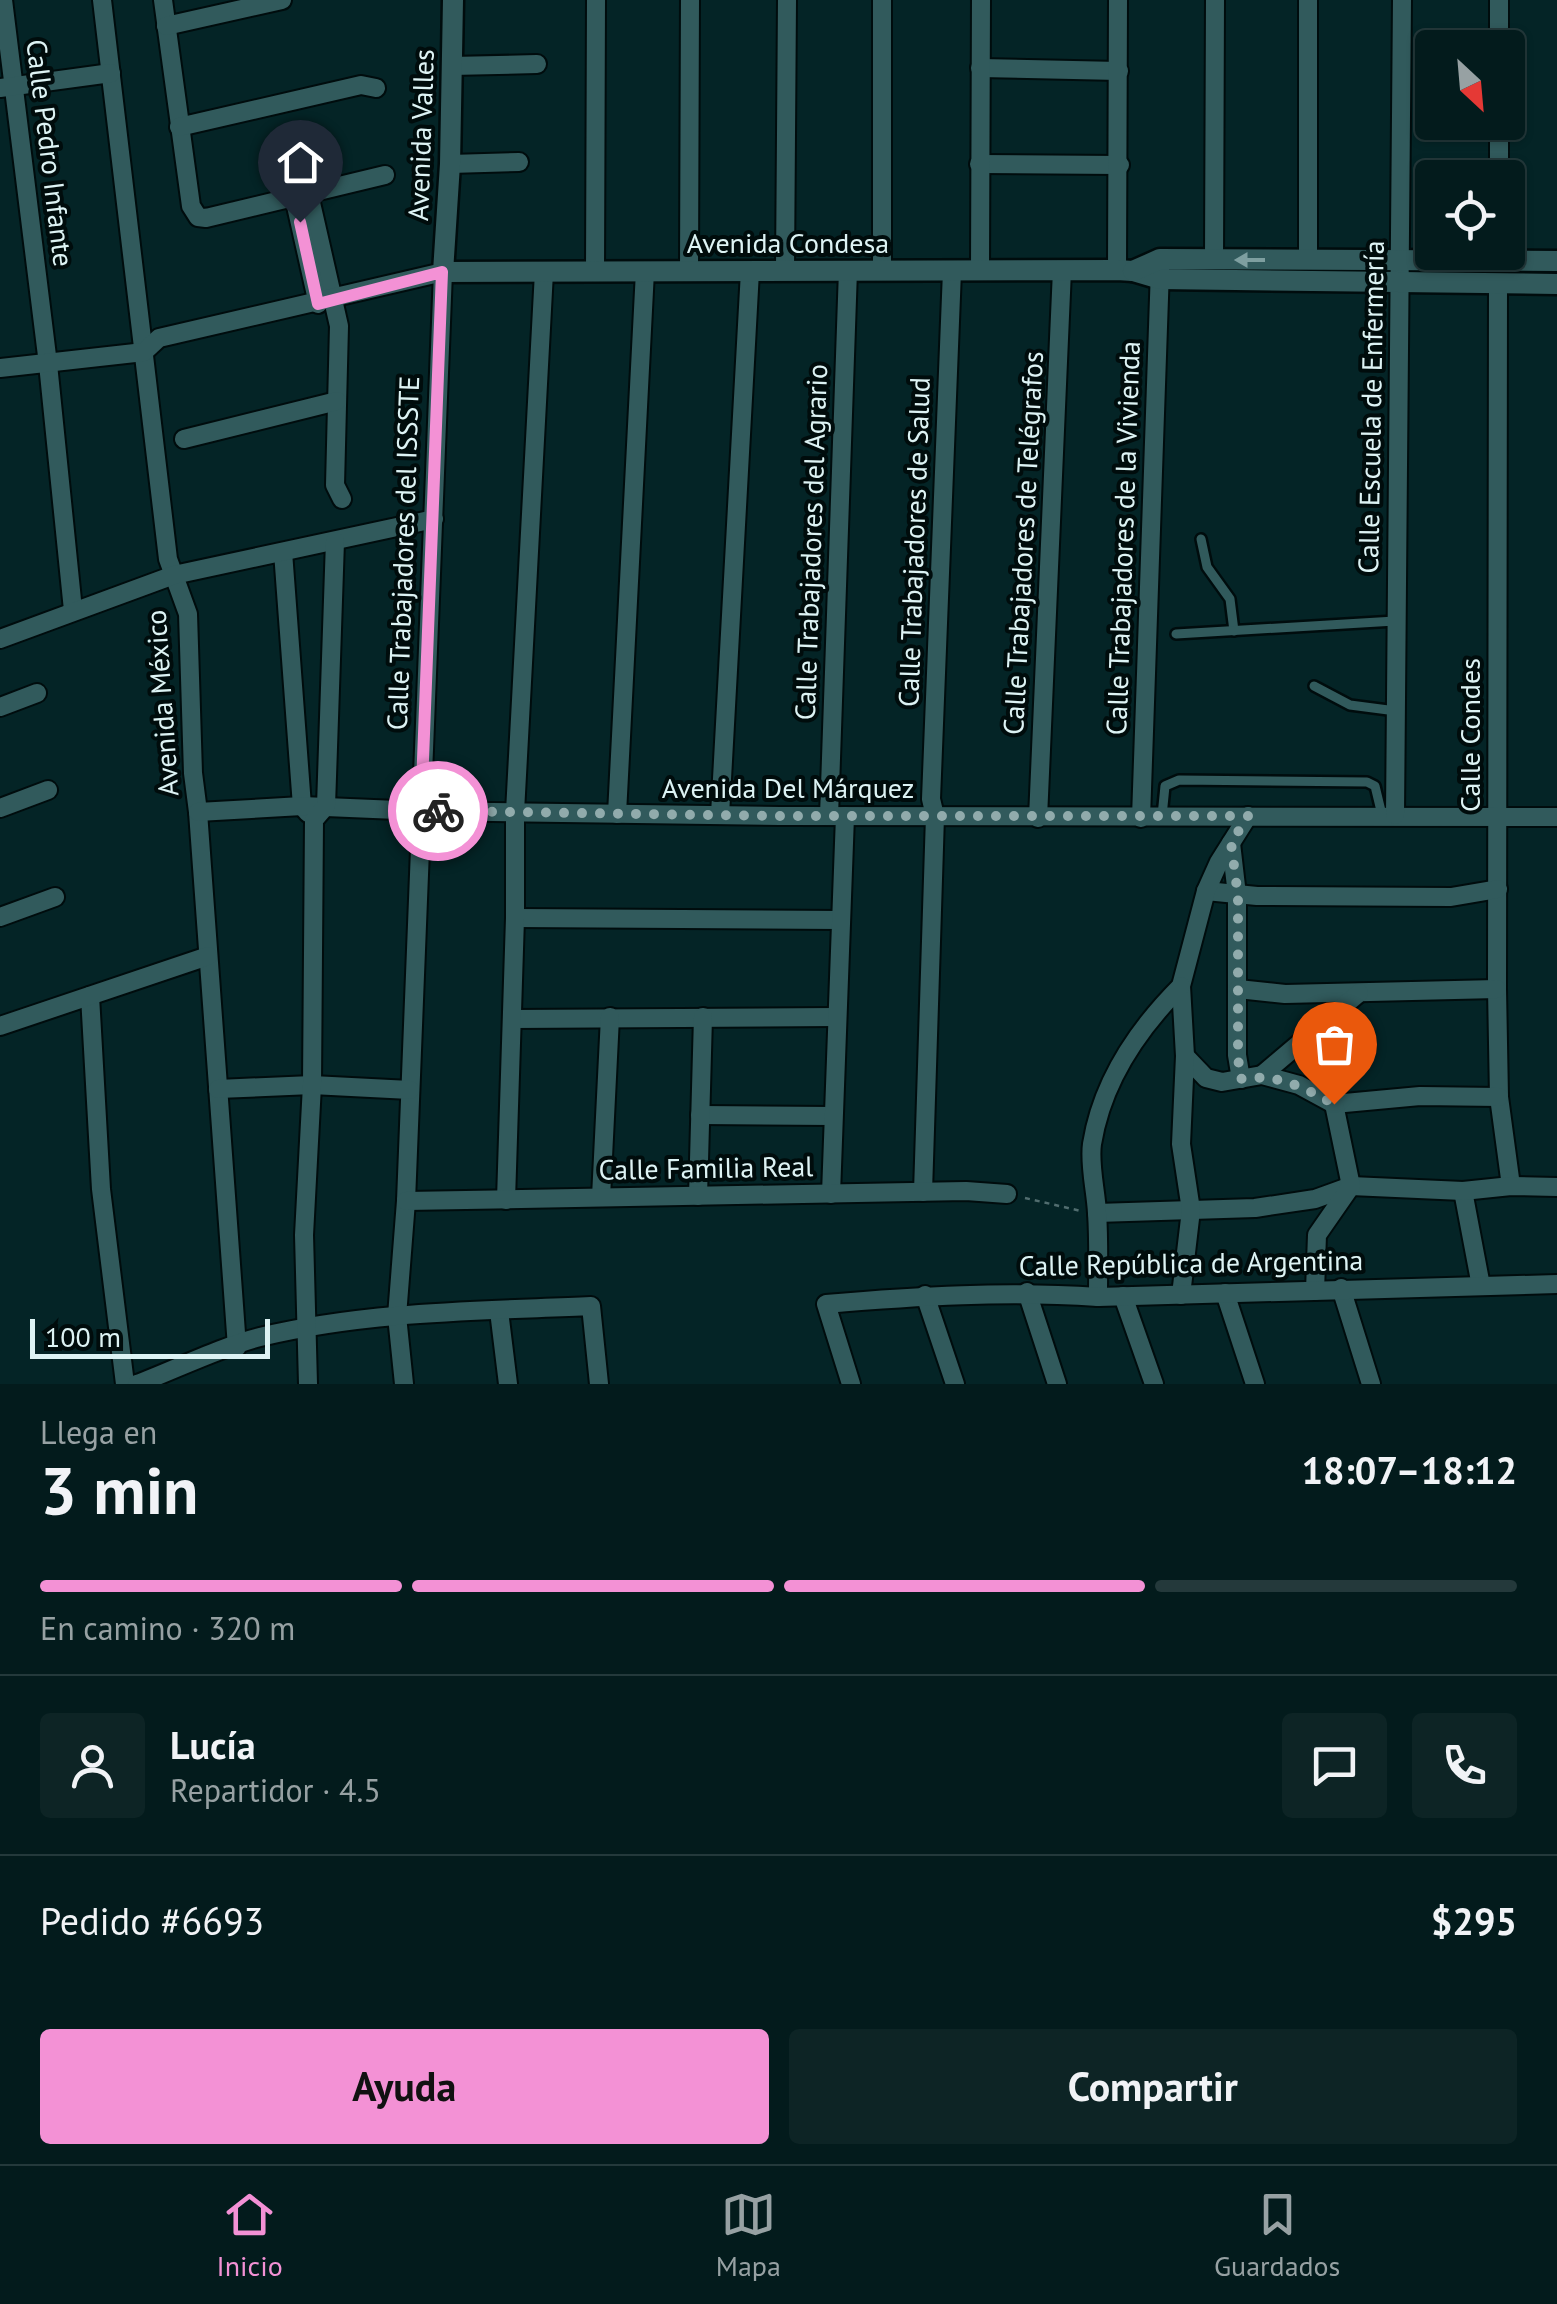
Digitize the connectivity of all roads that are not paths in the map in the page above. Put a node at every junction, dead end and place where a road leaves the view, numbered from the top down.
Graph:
1 (3, 0) edge
2 (102, 0) edge
3 (163, 0) edge
4 (282, 0) edge
5 (453, 0) edge
6 (596, 0) edge
7 (690, 0) edge
8 (787, 0) edge
9 (882, 0) edge
10 (981, 0) edge
11 (1118, 0) edge
12 (1215, 0) edge
13 (1308, 0) edge
14 (1402, 0) edge
15 (1499, 0) edge
16 (166, 26) junction
17 (1499, 30) edge
18 (537, 64) dead end
19 (450, 66) junction
20 (980, 68) junction
21 (1119, 71) junction
22 (111, 73) junction
23 (7, 87) edge
24 (376, 88) dead end
25 (179, 126) junction
26 (519, 162) dead end
27 (450, 164) junction
28 (979, 164) junction
29 (1120, 165) junction
30 (385, 175) dead end
31 (302, 196) junction
32 (1402, 258) junction
33 (1415, 258) edge
34 (1525, 258) edge
35 (1214, 260) junction
36 (1308, 260) junction
37 (1557, 261) edge
38 (1160, 269) junction
39 (785, 270) junction
40 (848, 270) junction
41 (882, 270) junction
42 (980, 270) junction
43 (1062, 270) junction
44 (645, 271) junction
45 (689, 271) junction
46 (750, 271) junction
47 (952, 271) junction
48 (1126, 271) junction
49 (442, 272) junction
50 (544, 272) junction
51 (595, 272) junction
52 (1401, 282) junction
53 (1498, 283) junction
54 (1557, 284) edge
55 (326, 302) junction
56 (144, 352) junction
57 (48, 364) junction
58 (0, 368) edge
59 (337, 401) junction
60 (184, 439) dead end
61 (342, 499) dead end
62 (434, 520) junction
63 (1201, 539) dead end
64 (335, 541) junction
65 (283, 552) junction
66 (174, 575) junction
67 (73, 610) junction
68 (1396, 621) junction
69 (1234, 632) junction
70 (1176, 634) dead end
71 (0, 639) edge
72 (1314, 686) dead end
73 (37, 693) dead end
74 (0, 708) edge
75 (1396, 711) junction
76 (48, 790) dead end
77 (0, 808) edge
78 (314, 811) junction
79 (421, 811) junction
80 (198, 812) junction
81 (516, 812) junction
82 (617, 814) junction
83 (720, 815) junction
84 (1389, 815) junction
85 (837, 816) junction
86 (935, 816) junction
87 (1248, 816) junction
88 (1162, 817) junction
89 (1557, 817) edge
90 (1038, 818) junction
91 (1141, 818) junction
92 (1497, 818) junction
93 (1231, 843) junction
94 (1498, 890) junction
95 (1206, 891) junction
96 (1238, 896) junction
97 (55, 897) dead end
98 (0, 917) edge
99 (516, 918) junction
100 (840, 920) junction
101 (208, 956) junction
102 (1181, 986) junction
103 (1238, 989) junction
104 (1498, 990) junction
105 (1358, 993) junction
106 (90, 996) junction
107 (610, 1017) junction
108 (703, 1017) junction
109 (836, 1017) junction
110 (513, 1019) junction
111 (0, 1026) edge
112 (1185, 1056) junction
113 (1262, 1075) junction
114 (1231, 1080) junction
115 (312, 1085) junction
116 (218, 1089) junction
117 (410, 1090) junction
118 (1499, 1097) junction
119 (1183, 1103) junction
120 (1334, 1104) junction
121 (700, 1115) junction
122 (832, 1116) junction
123 (1350, 1186) junction
124 (1511, 1186) junction
125 (1557, 1187) edge
126 (1463, 1191) junction
127 (923, 1192) junction
128 (831, 1194) junction
129 (1007, 1194) road end
130 (698, 1196) junction
131 (602, 1198) junction
132 (506, 1200) junction
133 (406, 1201) junction
134 (1190, 1210) junction
135 (1098, 1213) junction
136 (1557, 1284) edge
137 (1481, 1286) junction
138 (1341, 1288) junction
139 (1315, 1290) junction
140 (1027, 1292) junction
141 (1182, 1294) junction
142 (1224, 1294) junction
143 (925, 1295) junction
144 (1123, 1296) junction
145 (1098, 1297) junction
146 (499, 1310) junction
147 (398, 1316) junction
148 (306, 1328) junction
149 (236, 1347) junction
150 (125, 1384) edge
151 (137, 1384) edge
152 (308, 1384) edge
153 (404, 1384) edge
154 (508, 1384) edge
155 (599, 1384) edge
156 (851, 1384) edge
157 (954, 1384) edge
158 (1057, 1384) edge
159 (1154, 1384) edge
160 (1255, 1384) edge
161 (1371, 1384) edge

1 - 23 street, Calle Pedro Infante
2 - 22 street, Avenida México
3 - 16 street
4 - 16 street
5 - 19 street, Avenida Valles
6 - 51 street
7 - 45 street
8 - 39 street
9 - 41 street
10 - 20 street
11 - 21 street
12 - 35 street
13 - 36 street
14 - 32 street, Calle Escuela de Enfermería
15 - 17 street
16 - 25 street
18 - 19 street
19 - 27 street, Avenida Valles
20 - 21 street
20 - 28 street
21 - 29 street
22 - 23 street
22 - 56 street, Avenida México
23 - 57 street, Calle Pedro Infante
24 - 25 street
25 - 31 street
26 - 27 street
27 - 49 street, Avenida Valles
28 - 29 street
28 - 42 street
29 - 48 street
30 - 31 street
31 - 55 street
32 - 33 street, Avenida Condesa
32 - 36 street, Avenida Condesa
32 - 52 street, Calle Escuela de Enfermería
34 - 37 street, Avenida Condesa
36 -> 35 street, Avenida Condesa
35 - 38 street, Avenida Condesa
38 - 48 street, Avenida Condesa
38 - 52 street, Avenida Condesa
38 - 91 street, Calle Trabajadores de la Vivienda
39 - 40 street, Avenida Condesa
39 - 46 street, Avenida Condesa
40 - 41 street, Avenida Condesa
40 - 85 street, Calle Trabajadores del Agrario
41 - 47 street, Avenida Condesa
42 - 43 street, Avenida Condesa
42 - 47 street, Avenida Condesa
43 - 48 street, Avenida Condesa
43 - 90 street, Calle Trabajadores de Telégrafos
44 - 45 street, Avenida Condesa
44 - 51 street, Avenida Condesa
44 - 82 street
45 - 46 street, Avenida Condesa
46 - 83 street
47 - 86 street, Calle Trabajadores de Salud
49 - 50 street, Avenida Condesa
49 - 55 street
49 - 62 street, Calle Trabajadores del ISSSTE
50 - 51 street, Avenida Condesa
50 - 81 street
52 - 53 street, Avenida Condesa
52 - 68 street, Calle Escuela de Enfermería
53 - 54 street, Avenida Condesa
53 - 92 street, Calle Condes
55 - 56 street
55 - 59 street
56 - 57 street
56 - 66 street, Avenida México
57 - 58 street
57 - 67 street, Calle Pedro Infante
59 - 60 street
59 - 61 street
62 - 64 street
62 - 79 street, Calle Trabajadores del ISSSTE
63 - 69 lane
64 - 65 street
64 - 78 street
65 - 66 street
65 - 78 street
66 - 67 street
66 - 80 street, Avenida México
67 - 71 street
68 - 69 lane
68 - 75 street, Calle Escuela de Enfermería
69 - 70 lane
72 - 75 lane
73 - 74 street
75 - 84 street, Calle Escuela de Enfermería
76 - 77 street
78 - 79 street, Avenida Del Márquez
78 - 80 street, Avenida Del Márquez
78 - 115 street
79 - 81 street, Avenida Del Márquez
79 - 117 street, Calle Trabajadores del ISSSTE
80 - 101 street, Avenida México
81 - 82 street, Avenida Del Márquez
81 - 99 street
82 - 83 street, Avenida Del Márquez
83 - 85 street, Avenida Del Márquez
84 - 87 street, Avenida Del Márquez
84 - 88 lane
84 - 92 street, Avenida Del Márquez
85 - 86 street, Avenida Del Márquez
85 - 100 street, Calle Trabajadores del Agrario
86 - 90 street, Avenida Del Márquez
86 - 127 street, Calle Trabajadores de Salud
87 - 88 street, Avenida Del Márquez
87 - 93 street
88 - 91 street, Avenida Del Márquez
89 - 92 street, Avenida Del Márquez
90 - 91 street, Avenida Del Márquez
92 - 94 street, Calle Condes
93 - 95 street
93 - 96 street
94 - 96 street
94 - 104 street, Calle Condes
95 - 96 street
95 - 102 street
96 - 103 street
97 - 98 street
99 - 100 street
99 - 110 street
100 - 109 street, Calle Trabajadores del Agrario
101 - 106 street
101 - 116 street, Avenida México
102 - 112 street
102 - 135 street
103 - 105 street
103 - 114 street
104 - 105 street
104 - 118 street, Calle Condes
105 - 113 street
106 - 111 street
106 - 150 street
107 - 108 street
107 - 110 street
107 - 131 street
108 - 109 street
108 - 121 street
109 - 122 street, Calle Trabajadores del Agrario
110 - 132 street
112 - 114 street
112 - 119 street
113 - 114 street
113 - 120 street
114 - 119 street
115 - 116 street
115 - 117 street
115 - 148 street
116 - 149 street, Avenida México
117 - 133 street, Calle Trabajadores del ISSSTE
118 - 120 street
118 - 124 street, Calle Condes
119 - 134 street
120 - 123 street
121 - 122 street
121 - 130 street
122 - 128 street, Calle Trabajadores del Agrario
123 - 126 street
123 - 134 street
123 - 139 street
124 - 125 street
124 - 126 street
126 - 137 street
127 - 128 street, Calle Familia Real
127 - 129 street, Calle Familia Real
128 - 130 street, Calle Familia Real
130 - 131 street, Calle Familia Real
131 - 132 street, Calle Familia Real
132 - 133 street, Calle Familia Real
133 - 147 street, Calle Trabajadores del ISSSTE
134 - 135 street
134 - 141 street
135 - 145 street
136 - 137 street, Calle República de Argentina
137 - 138 street, Calle República de Argentina
138 - 139 street, Calle República de Argentina
138 - 161 street
139 - 142 street, Calle República de Argentina
140 - 143 street, Calle República de Argentina
140 - 145 street, Calle República de Argentina
140 - 158 street
141 - 142 street, Calle República de Argentina
141 - 144 street, Calle República de Argentina
142 - 160 street
143 - 156 street, Calle República de Argentina
143 - 157 street
144 - 145 street, Calle República de Argentina
144 - 159 street
146 - 147 street
146 - 154 street
146 - 155 street
147 - 148 street
147 - 153 street, Calle Trabajadores del ISSSTE
148 - 149 street
148 - 152 street
149 - 151 street

